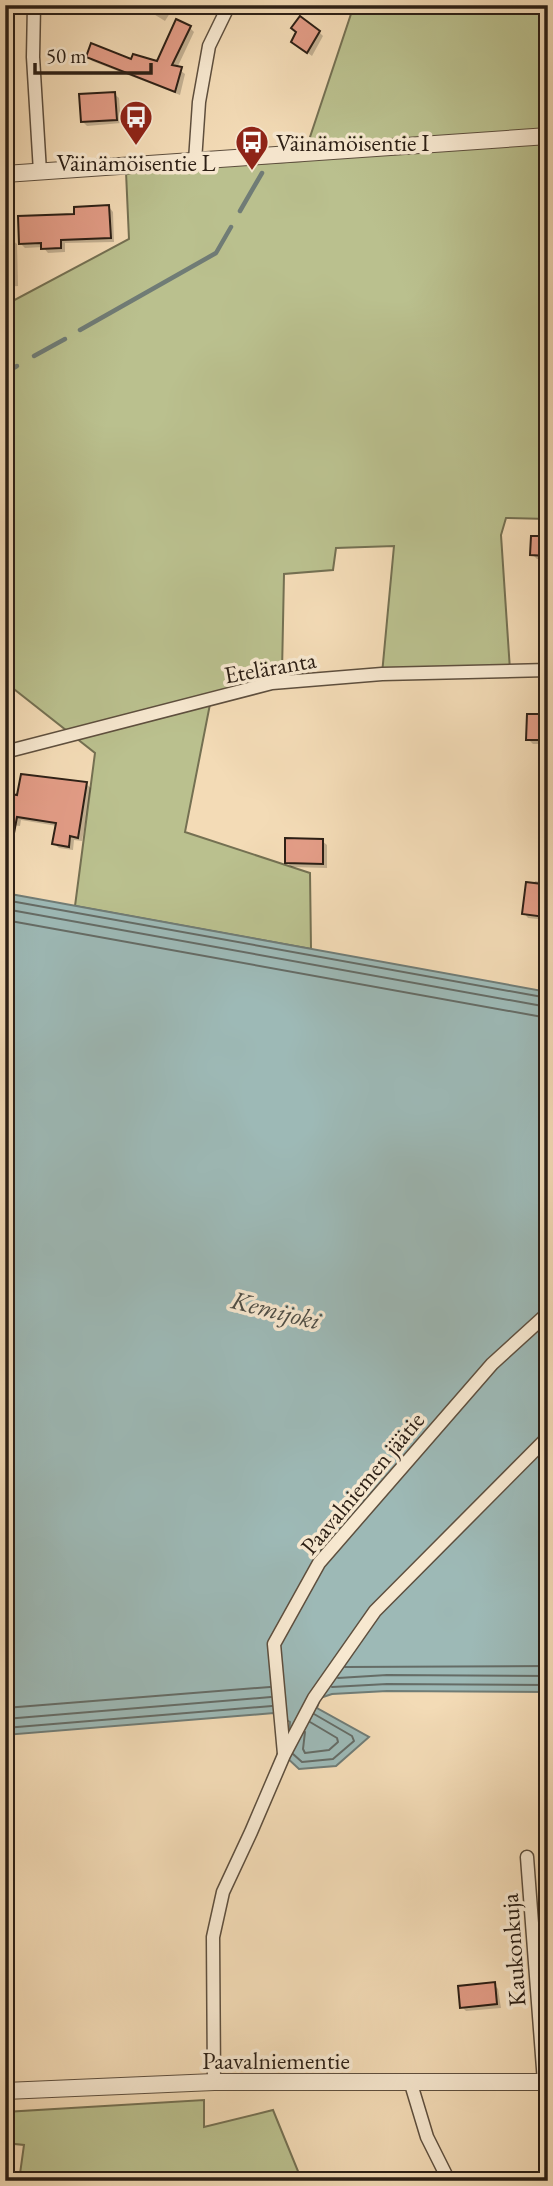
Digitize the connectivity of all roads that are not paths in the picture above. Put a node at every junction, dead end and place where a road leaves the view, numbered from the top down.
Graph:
1 (34, 5) edge
2 (229, 5) edge
3 (548, 136) edge
4 (195, 161) junction
5 (40, 172) junction
6 (5, 174) edge
7 (548, 670) edge
8 (5, 752) edge
9 (548, 1313) edge
10 (548, 1437) edge
11 (284, 1755) junction
12 (527, 1857) dead end
13 (214, 2082) junction
14 (546, 2082) edge
15 (411, 2084) junction
16 (5, 2091) edge
17 (449, 2181) edge

1 - 5 street
2 - 4 street
3 - 4 street
4 - 5 street
5 - 6 street
7 - 8 street, Eteläranta
9 - 11 street, Paavalniemen jäätie
10 - 11 street, Paavalniemen jäätie
11 - 13 street, Paavalniemen jäätie
12 - 14 street, Kaukonkuja
13 - 15 street, Paavalniementie
13 - 16 street, Paavalniementie
14 - 15 street, Paavalniementie
15 - 17 street

